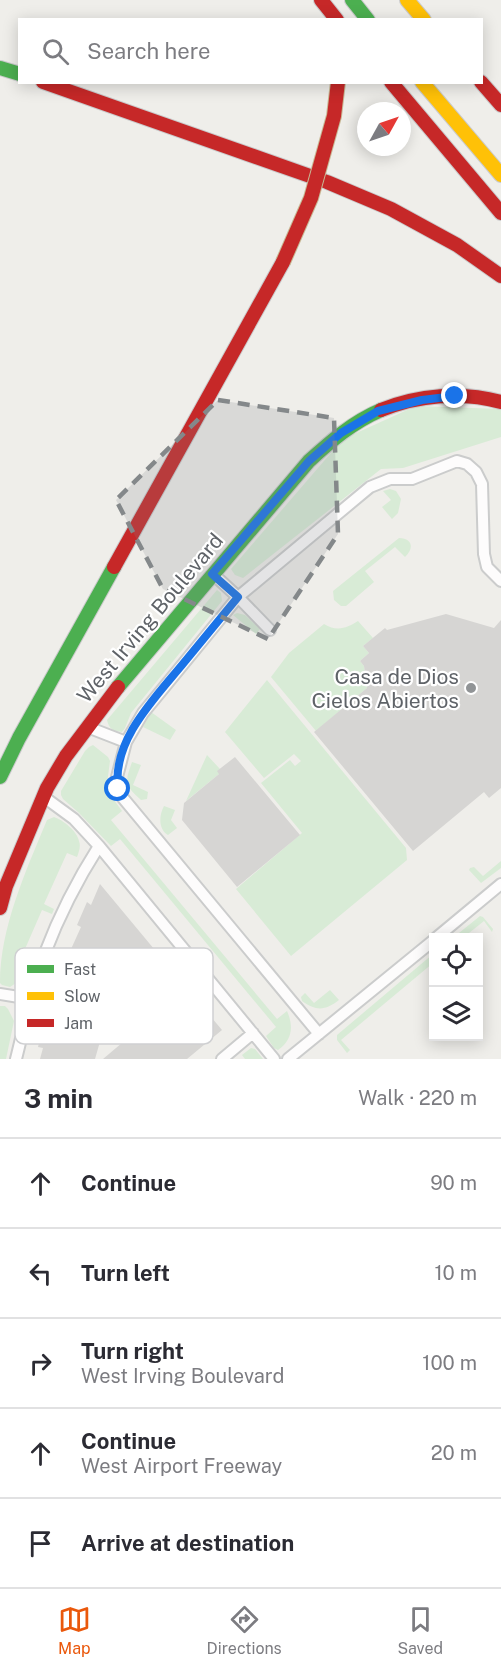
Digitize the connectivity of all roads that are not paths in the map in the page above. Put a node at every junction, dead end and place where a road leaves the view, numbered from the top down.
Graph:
1 (321, 0) edge
2 (345, 0) edge
3 (352, 0) edge
4 (406, 0) edge
5 (336, 18) edge
6 (344, 18) edge
7 (366, 18) edge
8 (422, 18) edge
9 (0, 68) edge
10 (18, 73) edge
11 (49, 84) edge
12 (338, 84) edge
13 (393, 84) edge
14 (424, 84) edge
15 (483, 84) edge
16 (501, 105) edge
17 (501, 175) edge
18 (501, 213) edge
19 (501, 276) edge
20 (501, 402) edge
21 (212, 574) junction
22 (501, 581) edge
23 (238, 597) junction
24 (270, 630) dead end
25 (88, 727) junction
26 (126, 742) junction
27 (0, 777) edge
28 (44, 797) junction
29 (99, 846) junction
30 (501, 884) edge
31 (0, 908) edge
32 (442, 933) edge
33 (429, 944) edge
34 (47, 948) edge
35 (183, 948) edge
36 (213, 984) edge
37 (0, 994) edge
38 (15, 996) edge
39 (253, 1033) junction
40 (319, 1034) junction
41 (20, 1044) edge
42 (16, 1059) edge
43 (222, 1059) edge
44 (274, 1059) edge
45 (288, 1059) edge

1 - 5 main road
2 - 6 main road
3 - 7 main road
4 - 8 main road
9 - 10 main road
11 - 19 main road
12 - 27 main road, bridge
13 - 18 main road
14 - 17 main road
15 - 16 main road
20 - 21 main road, West Irving Boulevard
21 - 23 lane
21 - 25 main road, West Irving Boulevard
22 - 23 lane
23 - 24 lane
23 - 26 lane
25 - 26 lane
25 - 28 main road, West Irving Boulevard
26 - 40 lane
28 - 29 lane
28 - 31 main road, West Irving Boulevard
29 - 34 lane
29 - 35 lane
30 - 32 lane
33 - 40 lane
36 - 39 lane
37 - 38 lane
39 - 43 lane
39 - 44 lane
40 - 45 lane
41 - 42 lane

